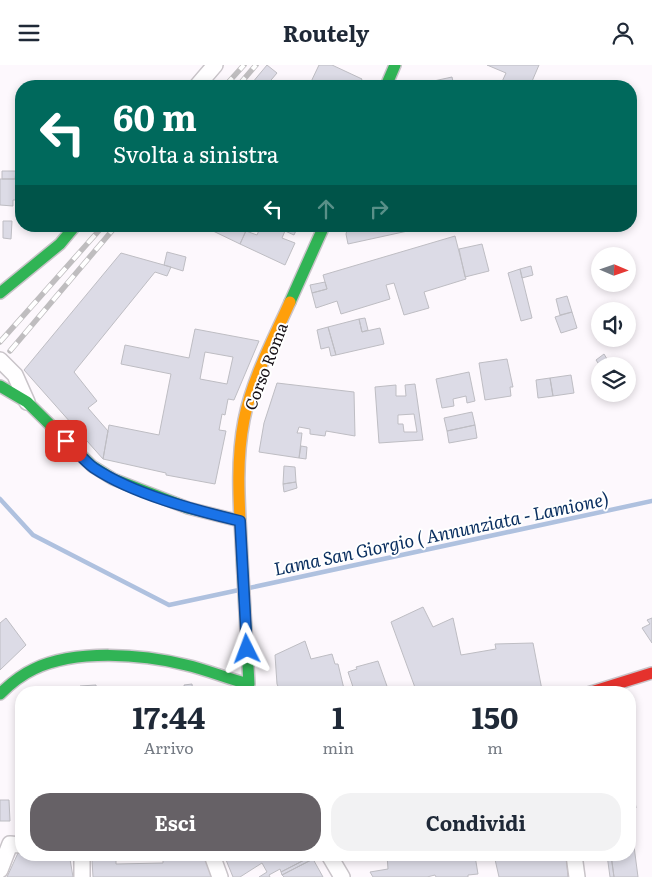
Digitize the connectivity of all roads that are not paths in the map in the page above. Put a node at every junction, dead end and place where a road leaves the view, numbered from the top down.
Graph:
1 (215, 65) edge
2 (396, 65) edge
3 (201, 80) edge
4 (389, 80) edge
5 (70, 232) edge
6 (321, 232) edge
7 (0, 293) edge
8 (0, 360) edge
9 (0, 386) edge
10 (27, 402) junction
11 (240, 521) junction
12 (652, 673) edge
13 (244, 686) edge
14 (249, 686) edge
15 (610, 686) edge
16 (0, 693) edge
17 (15, 844) edge
18 (82, 861) edge
19 (214, 861) edge
20 (333, 861) edge
21 (575, 861) edge
22 (0, 870) edge
23 (82, 877) edge
24 (220, 877) edge
25 (342, 877) edge
26 (577, 877) edge

1 - 3 street
2 - 4 main road
5 - 7 main road
6 - 11 main road, Corso Roma
8 - 10 street
9 - 10 main road
10 - 11 main road
11 - 14 main road, Corso Roma
12 - 15 main road
13 - 16 main road
17 - 22 street
18 - 23 street
19 - 24 street
20 - 25 street
21 - 26 street

